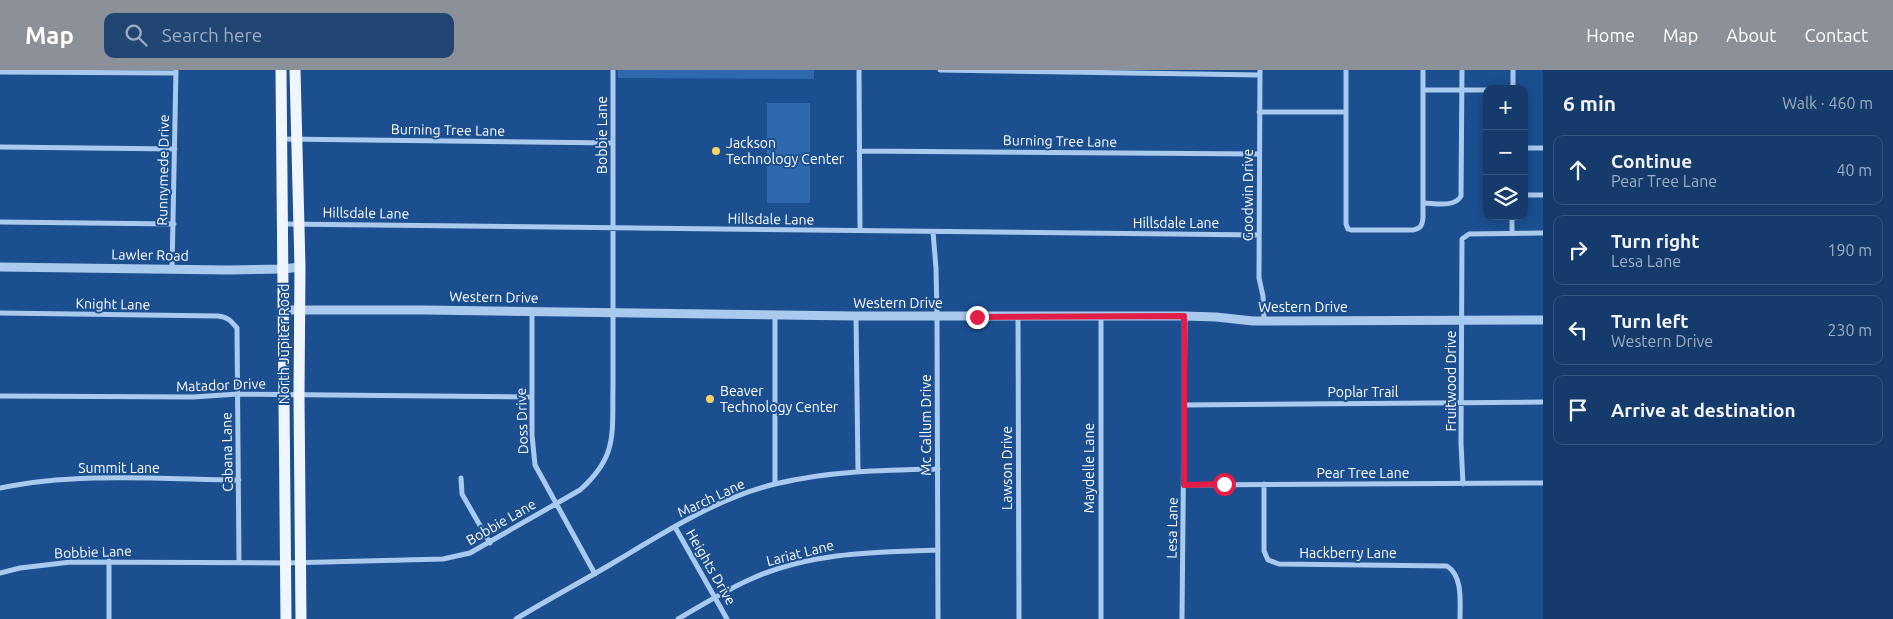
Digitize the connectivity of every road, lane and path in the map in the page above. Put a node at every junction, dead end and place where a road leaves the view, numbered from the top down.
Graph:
1 (281, 70) edge
2 (295, 70) edge
3 (613, 70) edge
4 (860, 70) edge
5 (940, 70) edge
6 (956, 70) edge
7 (1346, 70) edge
8 (1423, 70) edge
9 (1462, 70) edge
10 (1513, 70) edge
11 (176, 71) edge
12 (0, 72) edge
13 (1260, 72) edge
14 (1514, 85) edge
15 (1423, 90) junction
16 (1462, 90) junction
17 (1483, 90) edge
18 (1259, 112) junction
19 (1346, 112) junction
20 (283, 139) junction
21 (296, 139) junction
22 (613, 143) junction
23 (0, 147) edge
24 (1528, 148) edge
25 (1543, 148) edge
26 (175, 149) junction
27 (860, 151) junction
28 (1259, 154) junction
29 (1528, 195) edge
30 (1543, 195) edge
31 (1423, 203) junction
32 (1512, 220) edge
33 (0, 222) edge
34 (174, 224) junction
35 (283, 224) junction
36 (298, 224) junction
37 (612, 228) junction
38 (860, 231) junction
39 (932, 232) junction
40 (1512, 233) junction
41 (1543, 233) edge
42 (1259, 235) junction
43 (0, 267) edge
44 (300, 267) junction
45 (283, 269) junction
46 (172, 270) junction
47 (283, 310) junction
48 (299, 310) junction
49 (532, 312) junction
50 (613, 312) junction
51 (0, 313) edge
52 (775, 314) junction
53 (856, 316) junction
54 (1184, 316) junction
55 (226, 317) joint
56 (938, 317) junction
57 (1018, 317) junction
58 (1102, 317) junction
59 (1462, 320) junction
60 (1543, 320) edge
61 (1264, 321) junction
62 (238, 394) junction
63 (284, 394) junction
64 (299, 395) junction
65 (0, 396) edge
66 (532, 397) junction
67 (1462, 402) junction
68 (1543, 402) edge
69 (1184, 404) junction
70 (938, 469) junction
71 (858, 471) junction
72 (461, 478) dead end
73 (239, 480) junction
74 (1543, 483) edge
75 (775, 484) junction
76 (1264, 484) junction
77 (1463, 484) junction
78 (1184, 485) junction
79 (0, 488) edge
80 (555, 503) junction
81 (675, 527) junction
82 (490, 543) junction
83 (938, 550) junction
84 (109, 561) junction
85 (239, 562) junction
86 (301, 562) junction
87 (286, 563) junction
88 (0, 573) edge
89 (595, 574) junction
90 (715, 598) junction
91 (109, 619) edge
92 (286, 619) edge
93 (301, 619) edge
94 (516, 619) edge
95 (678, 619) edge
96 (727, 619) edge
97 (938, 619) edge
98 (1019, 619) edge
99 (1100, 619) edge
100 (1182, 619) edge
101 (1460, 619) edge

1 - 20 main road, North Jupiter Road
2 - 21 main road, North Jupiter Road
3 - 22 street, Bobbie Lane
4 - 27 street
5 - 6 street
6 - 13 street
7 - 19 street
8 - 15 street
9 - 16 street
10 - 14 street
11 - 12 street
11 - 26 street, Runnymede Drive
13 - 18 street, Goodwin Drive
15 - 16 street
15 - 31 street
16 - 17 street
16 - 31 street
18 - 19 street
18 - 28 street, Goodwin Drive
19 - 31 street
20 - 21 street, Burning Tree Lane
20 - 35 main road, North Jupiter Road
21 - 22 street, Burning Tree Lane
21 - 36 main road, North Jupiter Road
22 - 37 street, Bobbie Lane
23 - 26 street
24 - 25 street
26 - 34 street, Runnymede Drive
27 - 28 street, Burning Tree Lane
27 - 38 street
28 - 42 street, Goodwin Drive
29 - 30 street
32 - 40 street
33 - 34 street
34 - 46 street, Runnymede Drive
35 - 36 street, Hillsdale Lane
35 - 45 main road, North Jupiter Road
36 - 37 street, Hillsdale Lane
36 - 44 main road, North Jupiter Road
37 - 38 street, Hillsdale Lane
37 - 50 street, Bobbie Lane
38 - 39 street, Hillsdale Lane
39 - 42 street, Hillsdale Lane
39 - 56 street, Mc Callum Drive
40 - 41 street
40 - 59 street, Fruitwood Drive
42 - 61 street, Goodwin Drive
43 - 46 street, Lawler Road
44 - 45 street, Lawler Road
44 - 48 main road, North Jupiter Road
45 - 46 street, Lawler Road
45 - 47 main road, North Jupiter Road
47 - 48 street, Western Drive
47 - 63 main road, North Jupiter Road
48 - 49 street, Western Drive
48 - 64 main road, North Jupiter Road
49 - 50 street, Western Drive
49 - 66 street, Doss Drive
50 - 52 street, Western Drive
50 - 80 street, Bobbie Lane
51 - 55 street, Knight Lane
52 - 53 street, Western Drive
52 - 75 street
53 - 56 street, Western Drive
53 - 71 street
54 - 58 street, Western Drive
54 - 61 street, Western Drive
54 - 69 street, Lesa Lane
55 - 62 street, Cabana Lane
56 - 57 street, Western Drive
56 - 70 street, Mc Callum Drive
57 - 58 street, Western Drive
57 - 98 street, Lawson Drive
58 - 99 street, Maydelle Lane
59 - 60 street, Western Drive
59 - 61 street, Western Drive
59 - 67 street, Fruitwood Drive
62 - 63 street, Matador Drive
62 - 65 street, Matador Drive
62 - 73 street, Cabana Lane
63 - 64 street, Matador Drive
63 - 87 main road, North Jupiter Road
64 - 66 street, Matador Drive
64 - 86 main road, North Jupiter Road
66 - 80 street, Doss Drive
67 - 68 street, Poplar Trail
67 - 69 street, Poplar Trail
67 - 77 street, Fruitwood Drive
69 - 78 street, Lesa Lane
70 - 71 street, March Lane
70 - 83 street, Mc Callum Drive
71 - 75 street, March Lane
72 - 82 street
73 - 79 street, Summit Lane
73 - 85 street, Cabana Lane
74 - 77 street, Pear Tree Lane
75 - 81 street, March Lane
76 - 77 street, Pear Tree Lane
76 - 78 street, Pear Tree Lane
76 - 101 street, Hackberry Lane
78 - 100 street, Lesa Lane
80 - 82 street, Bobbie Lane
80 - 89 street, Doss Drive
81 - 89 street, March Lane
81 - 90 street, Heights Drive
82 - 86 street, Bobbie Lane
83 - 90 street, Lariat Lane
83 - 97 street, Mc Callum Drive
84 - 85 street, Bobbie Lane
84 - 88 street, Bobbie Lane
84 - 91 street
85 - 87 street, Bobbie Lane
86 - 87 street, Bobbie Lane
86 - 93 main road, North Jupiter Road
87 - 92 main road, North Jupiter Road
89 - 94 street, March Lane
90 - 95 street, Lariat Lane
90 - 96 street, Heights Drive

